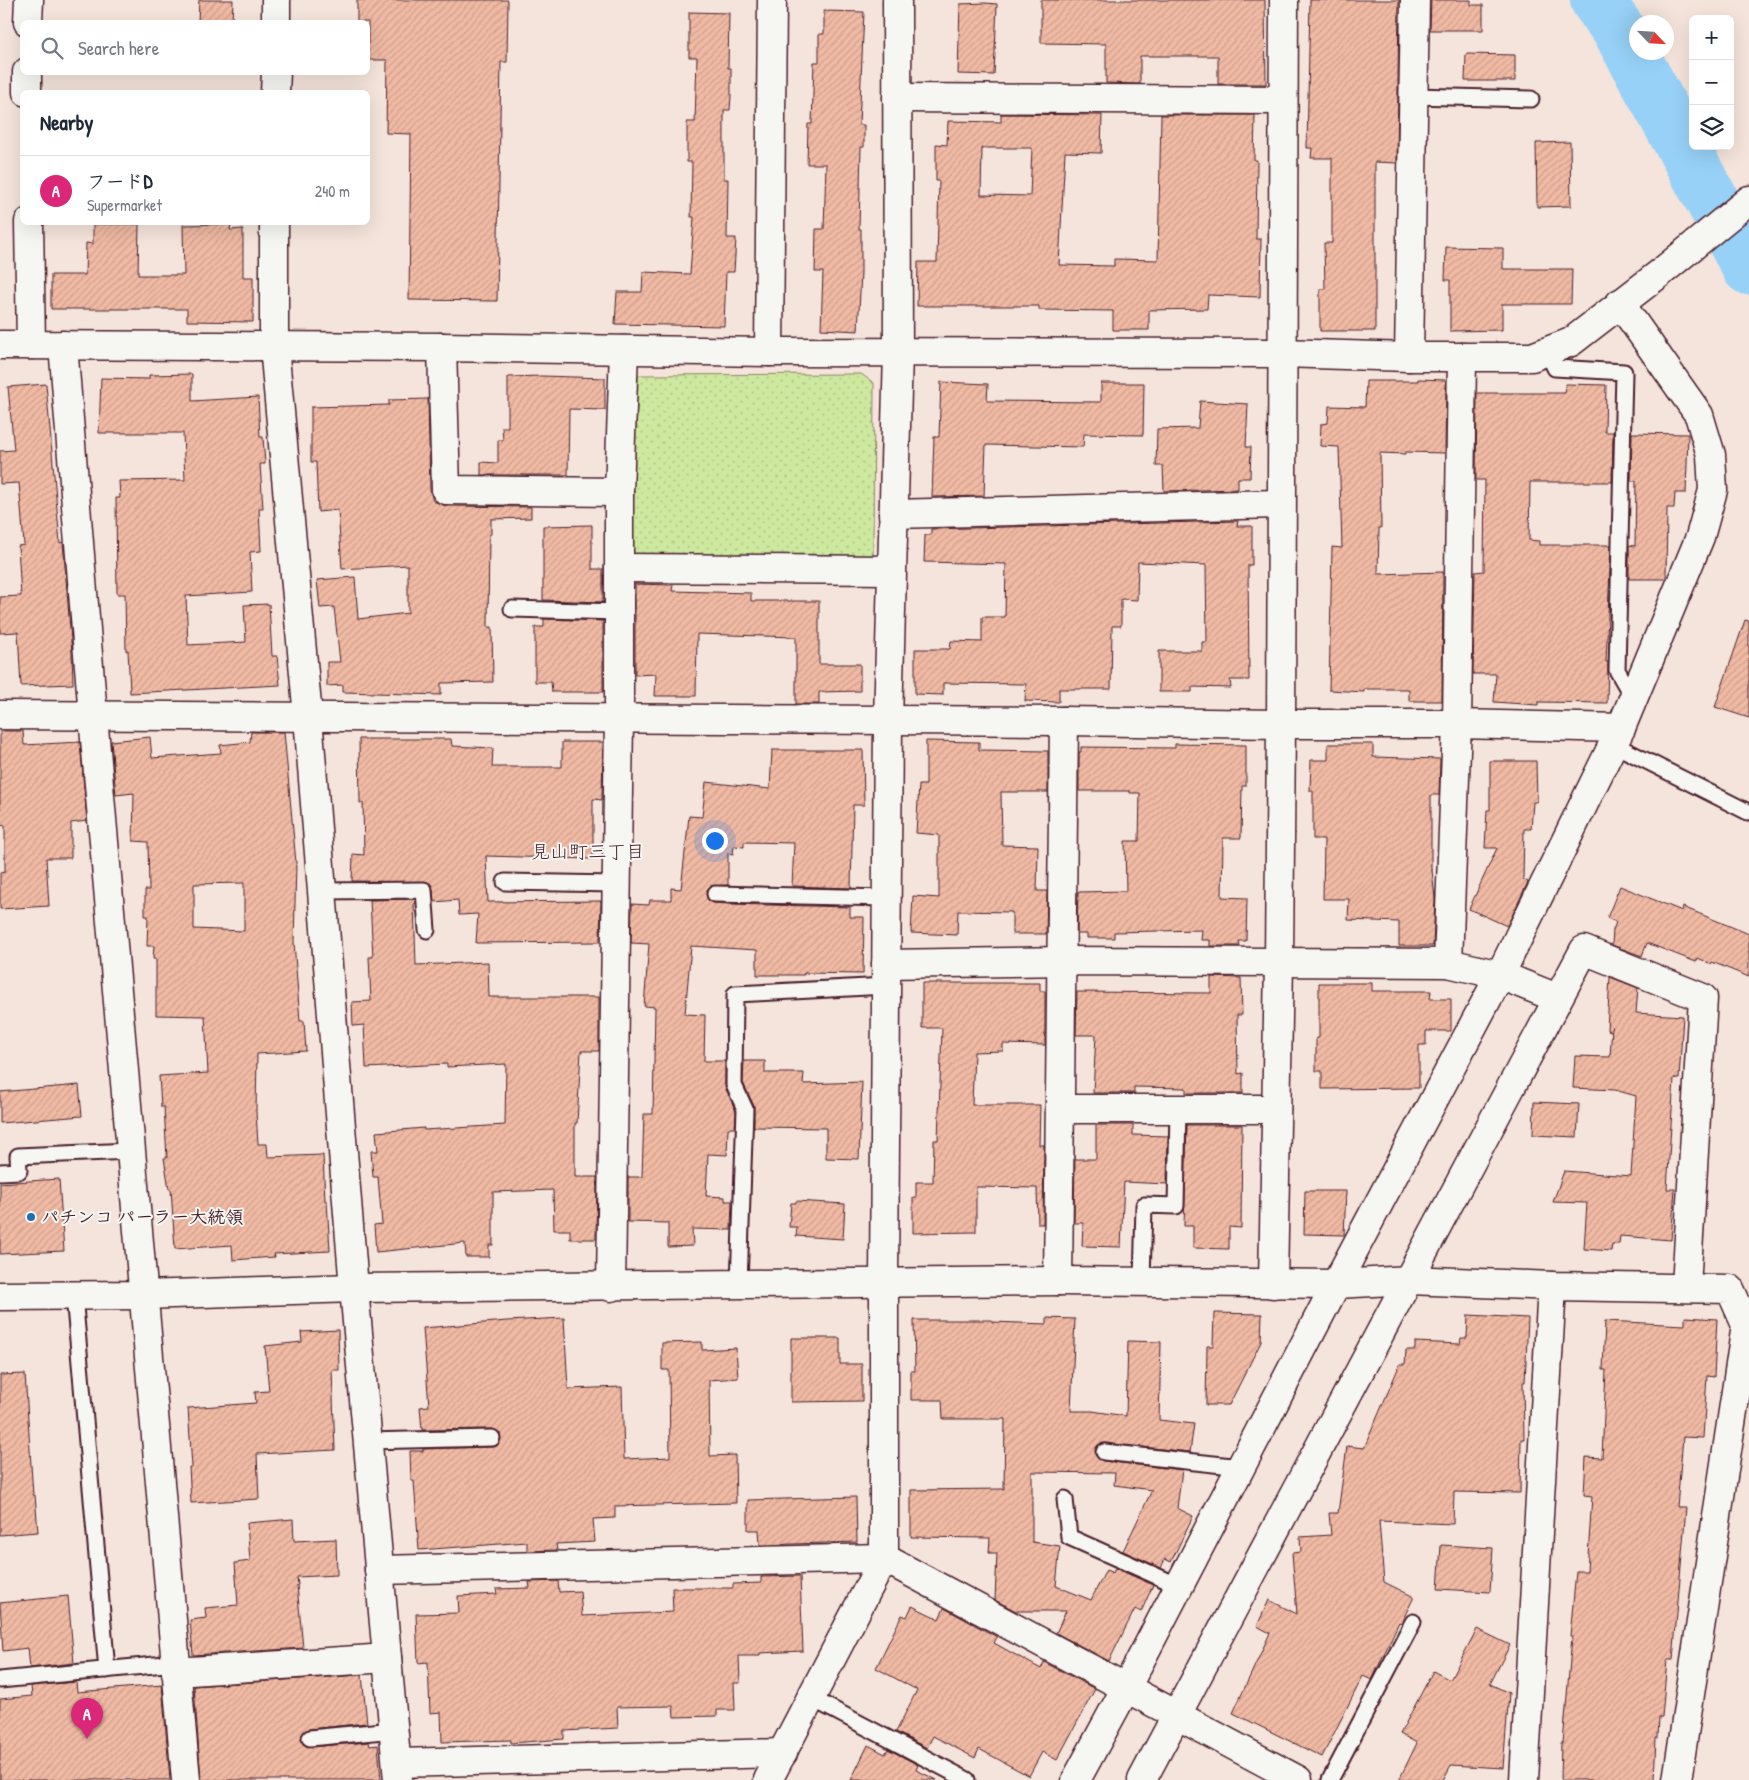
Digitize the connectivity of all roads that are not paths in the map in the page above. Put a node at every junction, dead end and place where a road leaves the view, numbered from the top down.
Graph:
1 (29, 0) edge
2 (276, 0) edge
3 (772, 0) edge
4 (897, 0) edge
5 (1284, 0) edge
6 (1415, 0) edge
7 (28, 20) edge
8 (276, 20) edge
9 (27, 75) edge
10 (276, 75) edge
11 (26, 90) edge
12 (276, 90) edge
13 (1413, 96) junction
14 (897, 98) junction
15 (1531, 99) dead end
16 (1284, 100) junction
17 (1749, 200) edge
18 (29, 225) edge
19 (274, 225) edge
20 (1620, 303) junction
21 (0, 345) edge
22 (31, 345) junction
23 (63, 345) junction
24 (274, 346) junction
25 (442, 347) junction
26 (624, 350) junction
27 (1548, 351) junction
28 (769, 352) junction
29 (898, 352) junction
30 (1281, 353) junction
31 (1409, 357) junction
32 (1462, 357) junction
33 (619, 492) junction
34 (1281, 504) junction
35 (893, 514) junction
36 (619, 568) junction
37 (891, 570) junction
38 (512, 609) dead end
39 (619, 612) junction
40 (1633, 698) junction
41 (0, 715) edge
42 (93, 716) junction
43 (308, 717) junction
44 (619, 719) junction
45 (888, 721) junction
46 (1064, 721) junction
47 (1281, 724) junction
48 (1456, 724) junction
49 (1617, 736) junction
50 (1748, 812) edge
51 (505, 882) dead end
52 (616, 884) junction
53 (322, 891) junction
54 (715, 894) dead end
55 (887, 898) junction
56 (427, 930) dead end
57 (1062, 961) junction
58 (1279, 963) junction
59 (1448, 963) junction
60 (886, 975) junction
61 (1500, 975) junction
62 (1557, 998) junction
63 (1060, 1109) junction
64 (1178, 1109) junction
65 (1276, 1109) junction
66 (130, 1150) junction
67 (0, 1172) edge
68 (1410, 1280) junction
69 (1058, 1281) junction
70 (884, 1282) junction
71 (1142, 1282) junction
72 (739, 1284) junction
73 (1273, 1284) junction
74 (1336, 1284) junction
75 (611, 1286) junction
76 (1552, 1286) junction
77 (354, 1288) junction
78 (1686, 1288) junction
79 (143, 1295) junction
80 (0, 1296) edge
81 (74, 1296) junction
82 (492, 1438) dead end
83 (367, 1441) junction
84 (1104, 1452) dead end
85 (1241, 1467) junction
86 (1065, 1499) dead end
87 (884, 1558) junction
88 (379, 1570) junction
89 (1179, 1586) junction
90 (1412, 1622) dead end
91 (387, 1658) junction
92 (176, 1667) junction
93 (107, 1670) junction
94 (0, 1680) edge
95 (1126, 1688) junction
96 (811, 1698) junction
97 (1176, 1715) junction
98 (394, 1730) junction
99 (310, 1738) dead end
100 (783, 1753) junction
101 (397, 1771) edge
102 (186, 1780) edge
103 (768, 1780) edge
104 (967, 1780) edge
105 (1076, 1780) edge
106 (1142, 1780) edge
107 (1298, 1780) edge
108 (1330, 1780) edge
109 (1524, 1780) edge
110 (1677, 1780) edge

1 - 7 street
2 - 8 street
3 - 28 street
4 - 14 street
5 - 16 street
6 - 13 street
9 - 11 street
10 - 12 street
13 - 15 lane
13 - 31 street
14 - 16 street
14 - 29 street
16 - 30 street
17 - 20 street
18 - 22 street
19 - 24 street
20 - 27 street
20 - 40 street
21 - 22 street
22 - 23 street
23 - 24 street
23 - 42 street
24 - 25 street
24 - 43 street
25 - 26 street
25 - 33 street
26 - 28 street
26 - 33 street
27 - 32 street
27 - 40 lane
28 - 29 street
29 - 30 street
29 - 35 street
30 - 31 street
30 - 34 street
31 - 32 street
32 - 48 street
33 - 36 street
34 - 35 street
34 - 47 street
35 - 37 street
36 - 37 street
36 - 39 street
37 - 45 street
38 - 39 lane
39 - 44 street
40 - 49 street
41 - 42 street
42 - 43 street
42 - 66 street
43 - 44 street
43 - 53 street
44 - 45 street
44 - 52 street
45 - 46 street
45 - 55 street
46 - 47 street
46 - 57 street
47 - 48 street
47 - 58 street
48 - 49 street
48 - 59 street
49 - 50 lane
49 - 61 street
51 - 52 lane
52 - 75 street
53 - 56 lane
53 - 77 street
54 - 55 lane
55 - 60 street
57 - 58 street
57 - 60 street
57 - 63 street
58 - 59 street
58 - 65 street
59 - 61 street
60 - 70 street
60 - 72 lane
61 - 62 street
61 - 74 street
62 - 68 street
62 - 78 street
63 - 64 street
63 - 69 street
64 - 65 street
64 - 71 lane
65 - 73 street
66 - 67 lane
66 - 79 street
68 - 74 street
68 - 76 street
68 - 97 street
69 - 70 street
69 - 71 street
70 - 72 street
70 - 87 street
71 - 73 street
72 - 75 street
73 - 74 street
74 - 85 street
75 - 77 street
76 - 78 street
76 - 109 street
77 - 79 street
77 - 83 street
78 - 110 street
79 - 81 street
79 - 92 street
80 - 81 street
81 - 93 lane
82 - 83 lane
83 - 88 street
84 - 85 lane
85 - 89 street
86 - 89 lane
87 - 88 street
87 - 95 street
87 - 96 street
88 - 91 street
89 - 95 street
90 - 108 lane
91 - 92 street
91 - 98 street
92 - 93 lane
92 - 102 street
93 - 94 lane
95 - 97 street
95 - 105 street
96 - 100 street
96 - 104 lane
97 - 106 street
97 - 107 street
98 - 99 lane
98 - 101 street
100 - 101 street
100 - 103 street

